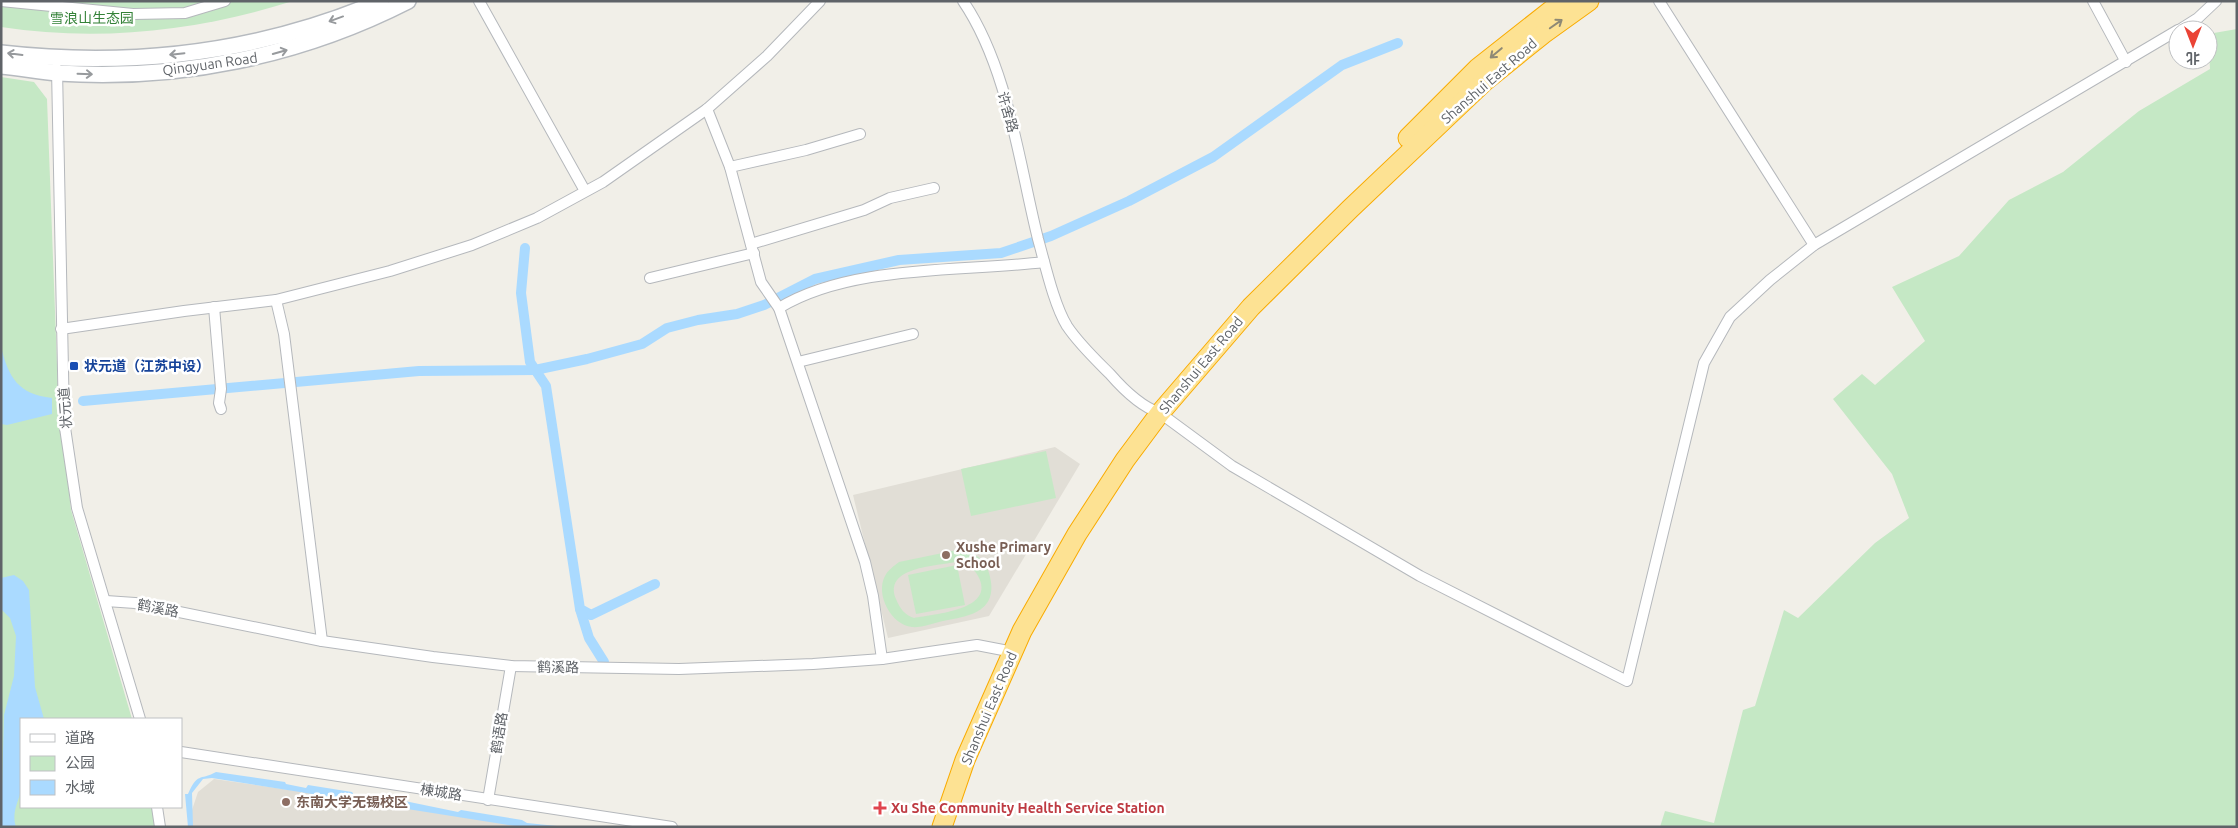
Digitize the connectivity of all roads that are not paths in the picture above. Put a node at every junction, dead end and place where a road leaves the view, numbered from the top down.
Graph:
1 (1, 1) edge
2 (225, 1) edge
3 (381, 1) edge
4 (408, 1) edge
5 (479, 1) edge
6 (820, 1) edge
7 (964, 1) edge
8 (1563, 1) edge
9 (1589, 1) edge
10 (1658, 1) edge
11 (2093, 1) edge
12 (2216, 1) edge
13 (2195, 20) edge
14 (2168, 36) edge
15 (1, 53) edge
16 (2126, 62) junction
17 (57, 65) junction
18 (1, 66) edge
19 (707, 109) junction
20 (860, 134) dead end
21 (730, 166) junction
22 (934, 188) dead end
23 (586, 191) junction
24 (1814, 245) junction
25 (753, 248) junction
26 (1043, 259) junction
27 (650, 278) dead end
28 (276, 300) junction
29 (214, 307) junction
30 (779, 307) junction
31 (61, 329) junction
32 (914, 334) dead end
33 (798, 362) junction
34 (221, 409) dead end
35 (1156, 412) junction
36 (106, 601) junction
37 (322, 640) junction
38 (1007, 653) junction
39 (882, 659) junction
40 (510, 666) junction
41 (140, 718) edge
42 (182, 752) edge
43 (488, 800) junction
44 (157, 808) edge
45 (160, 827) edge
46 (672, 827) edge
47 (932, 827) edge
48 (942, 827) edge

1 - 2 street
3 -> 17 street, Qingyuan Road
17 -> 4 street, Qingyuan Road
5 - 23 street
6 - 19 street
7 - 26 street, 许舍路
8 -> 35 highway, Shanshui East Road
35 -> 9 highway, Shanshui East Road
10 - 24 street
11 - 16 street
12 - 13 street
14 - 16 street
17 -> 15 street, Qingyuan Road
16 - 24 street
17 - 18 street, Qingyuan Road
17 - 31 street, 状元道
19 - 21 street
19 - 23 street
20 - 21 street
21 - 25 street
22 - 25 street
23 - 28 street
24 - 35 street, 许舍路
25 - 27 street
25 - 30 street
26 - 30 street
26 - 35 street, 许舍路
28 - 29 street
28 - 37 street
29 - 31 street
29 - 34 street
30 - 33 street
31 - 36 street, 状元道
32 - 33 street
33 - 39 street
35 - 38 highway, Shanshui East Road
36 - 37 street, 鹤溪路
36 - 41 street, 状元道
37 - 40 street, 鹤溪路
38 - 39 street, 鹤溪路
38 - 47 highway, Shanshui East Road
38 - 48 highway, Shanshui East Road
39 - 40 street, 鹤溪路
40 - 43 street, 鹤语路
42 - 43 street, 楝城路
43 - 46 street, 楝城路
44 - 45 street

